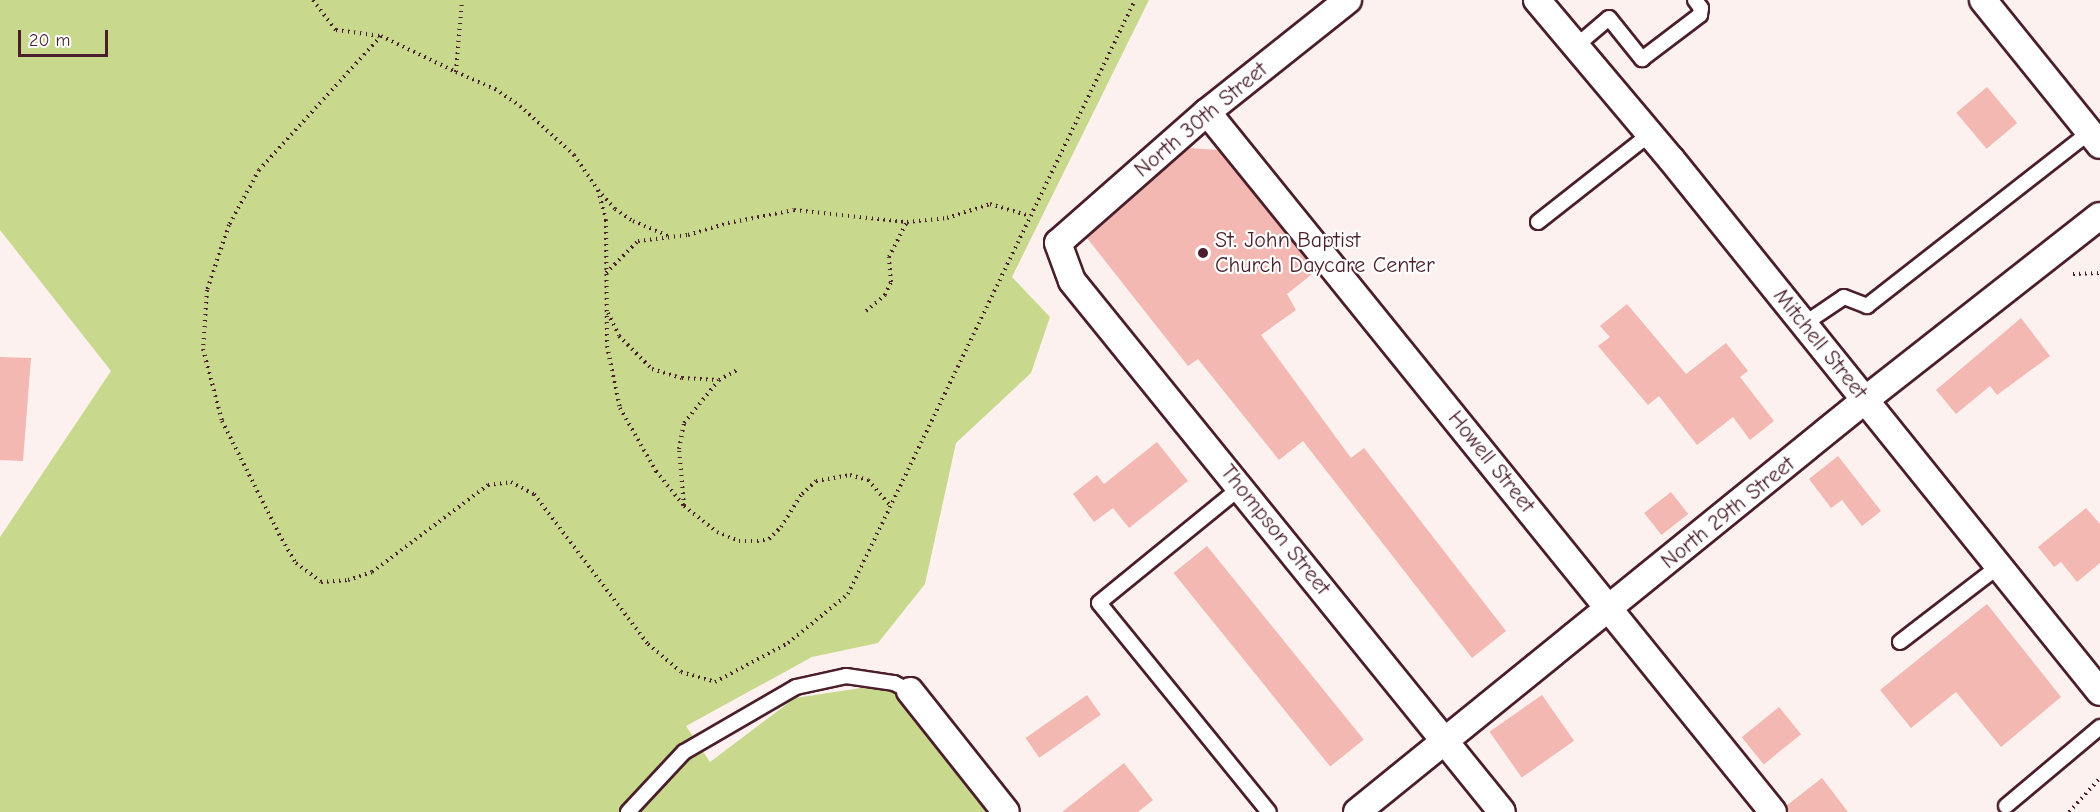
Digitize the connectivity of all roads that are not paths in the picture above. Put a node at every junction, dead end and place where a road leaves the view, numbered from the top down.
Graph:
1 (1348, 0) edge
2 (1537, 0) edge
3 (1695, 0) edge
4 (1983, 0) edge
5 (1576, 46) junction
6 (1207, 112) junction
7 (1650, 134) junction
8 (2095, 139) edge
9 (2100, 216) edge
10 (1538, 222) dead end
11 (1058, 243) joint
12 (1804, 324) junction
13 (1865, 400) junction
14 (1241, 487) junction
15 (1999, 566) junction
16 (1610, 609) junction
17 (1900, 642) dead end
18 (910, 691) joint
19 (2100, 692) edge
20 (2100, 727) edge
21 (1444, 739) junction
22 (2006, 806) dead end
23 (628, 812) edge
24 (1006, 812) edge
25 (1269, 812) edge
26 (1358, 812) edge
27 (1502, 812) edge
28 (1773, 812) edge

1 - 6 street, North 30th Street
2 - 5 street, Mitchell Street
3 - 5 lane
4 - 8 street
5 - 7 street, Mitchell Street
6 - 11 street, North 30th Street
6 - 16 street, Howell Street
7 - 10 lane
7 - 12 street, Mitchell Street
8 - 12 lane
9 - 13 street, North 29th Street
11 - 14 street, Thompson Street
12 - 13 street, Mitchell Street
13 - 15 street, Mitchell Street
13 - 16 street, North 29th Street
14 - 21 street, Thompson Street
14 - 25 lane
15 - 17 lane
15 - 19 street, Mitchell Street
16 - 21 street, North 29th Street
16 - 28 street, Howell Street
18 - 23 lane
18 - 24 street
20 - 22 lane
21 - 26 street, North 29th Street
21 - 27 street, Thompson Street

